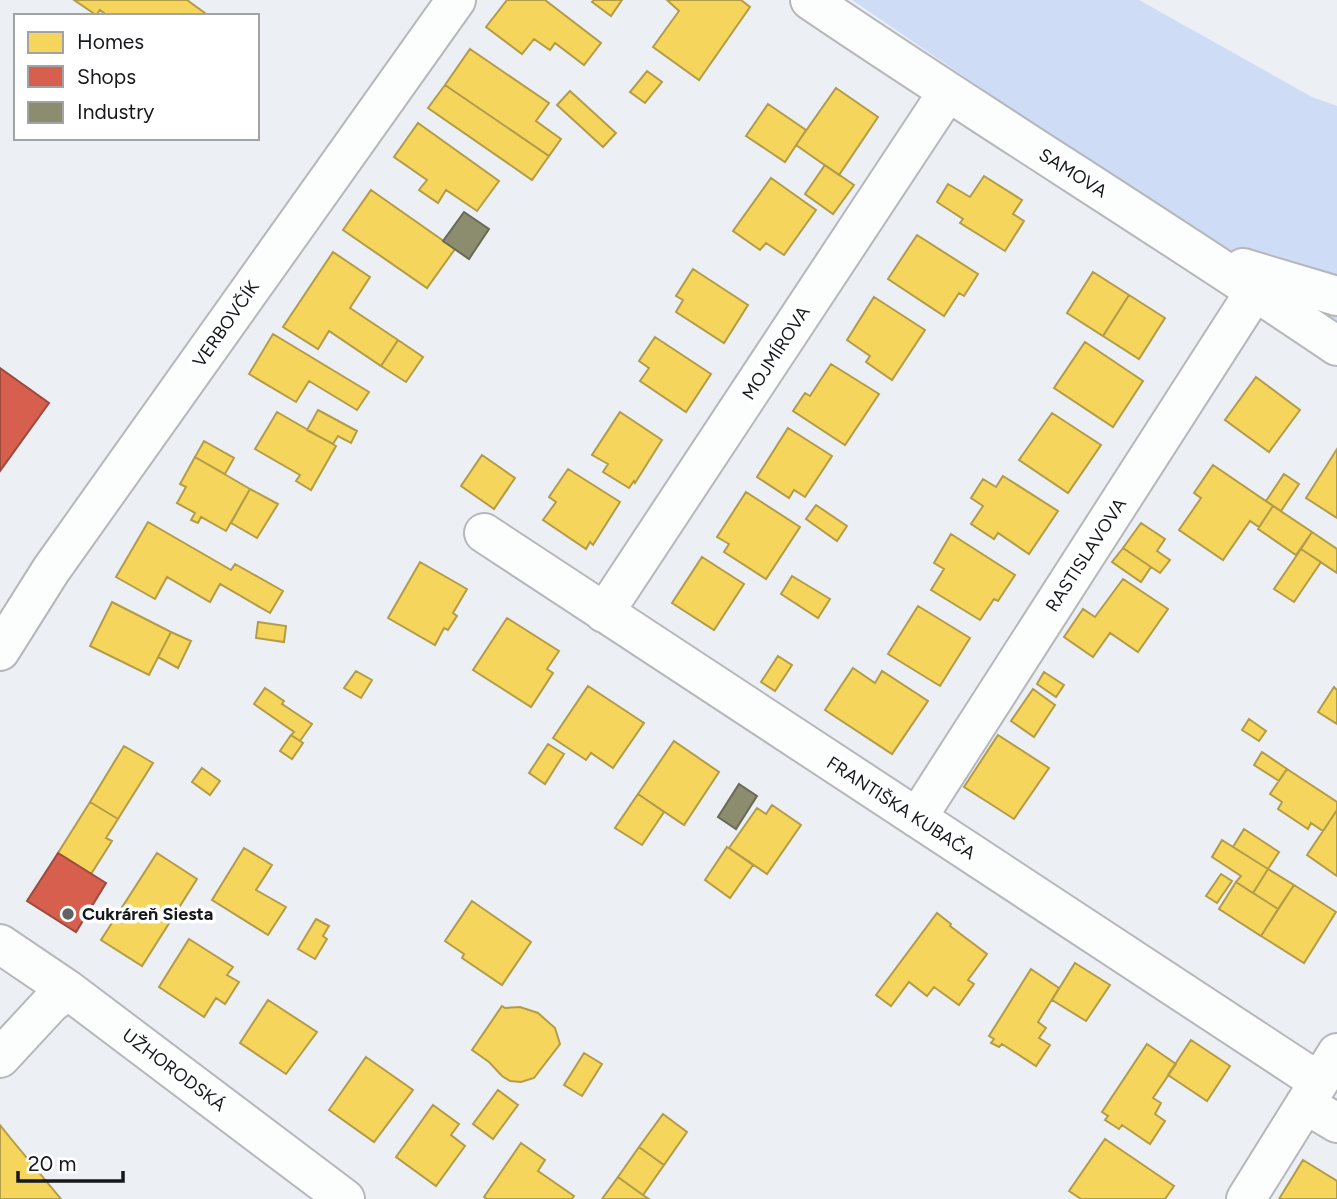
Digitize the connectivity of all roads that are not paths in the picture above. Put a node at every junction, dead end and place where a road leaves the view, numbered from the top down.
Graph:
1 (810, 0) edge
2 (440, 6) edge
3 (947, 93) junction
4 (1204, 257) junction
5 (1255, 290) junction
6 (1337, 296) edge
7 (1337, 346) edge
8 (484, 533) dead end
9 (604, 613) junction
10 (0, 651) edge
11 (917, 818) junction
12 (0, 944) edge
13 (68, 990) junction
14 (0, 1058) edge
15 (1325, 1090) edge
16 (345, 1199) edge
17 (1246, 1199) edge

1 - 3 street, SAMOVA
2 - 10 street, VERBOVČÍK
3 - 4 street, SAMOVA
3 - 9 street, MOJMÍROVA
4 - 5 street, SAMOVA
4 - 6 street
5 - 7 street, SAMOVA
5 - 11 street, RASTISLAVOVA
8 - 9 street, FRANTIŠKA KUBAČA
9 - 11 street, FRANTIŠKA KUBAČA
11 - 15 street, FRANTIŠKA KUBAČA
12 - 13 street, UŽHORODSKÁ
13 - 14 street
13 - 16 street, UŽHORODSKÁ
15 - 17 street

